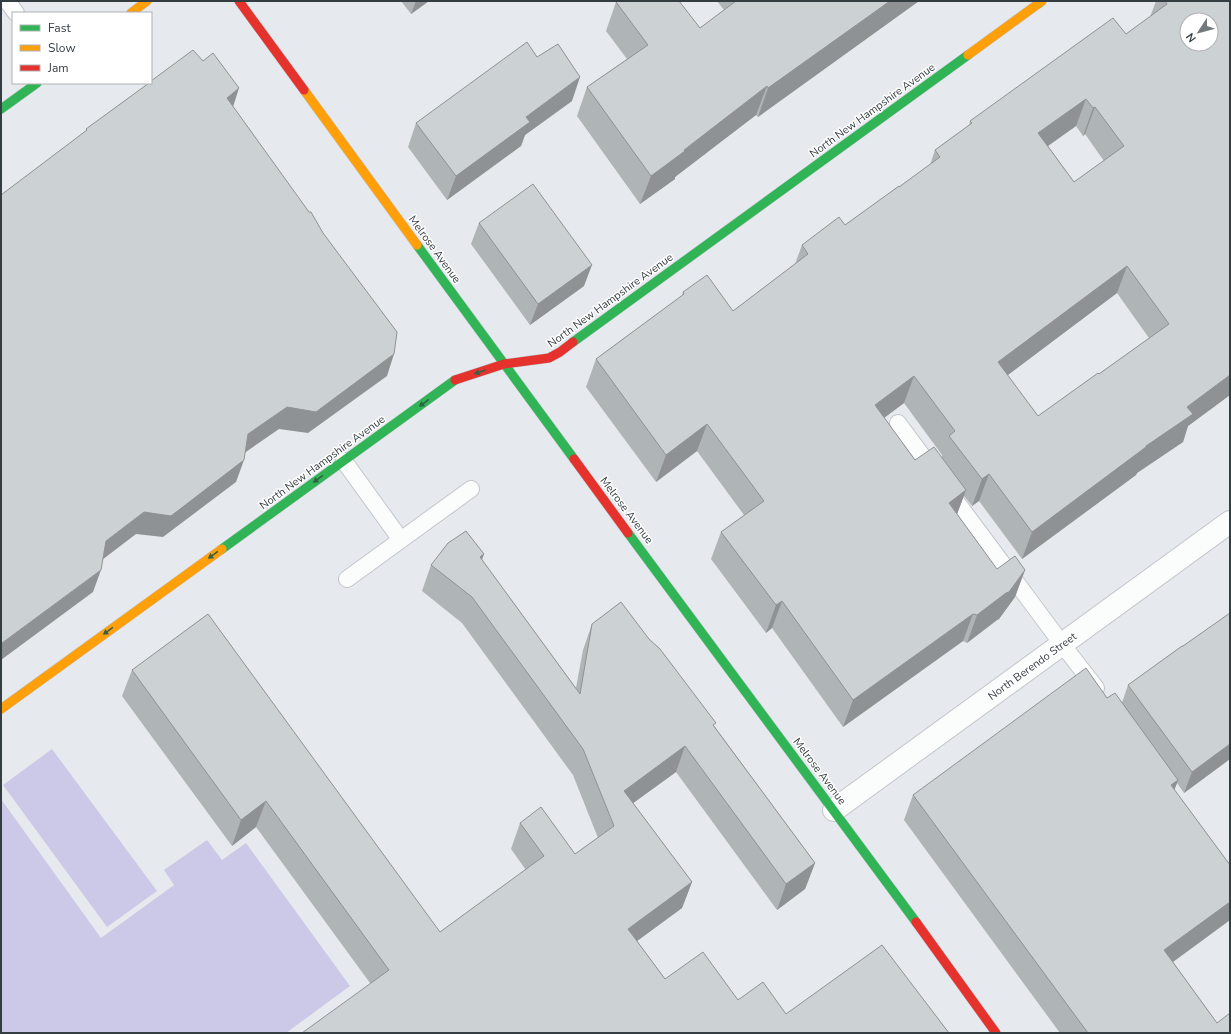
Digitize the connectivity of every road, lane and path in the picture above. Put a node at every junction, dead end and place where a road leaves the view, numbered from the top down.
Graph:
1 (7, 1) edge
2 (147, 1) edge
3 (240, 1) edge
4 (1042, 1) edge
5 (15, 12) edge
6 (131, 12) edge
7 (36, 84) edge
8 (1, 109) edge
9 (504, 364) junction
10 (898, 423) dead end
11 (344, 461) junction
12 (471, 489) dead end
13 (1230, 522) edge
14 (401, 540) junction
15 (347, 579) dead end
16 (1062, 644) junction
17 (1106, 702) edge
18 (1, 709) edge
19 (834, 810) junction
20 (996, 1033) edge

1 - 5 lane
2 - 6 main road
3 - 9 main road, Melrose Avenue
4 - 9 main road, North New Hampshire Avenue
7 - 8 main road
9 -> 11 main road, North New Hampshire Avenue
9 - 19 main road, Melrose Avenue
10 - 16 lane
11 - 14 lane
11 -> 18 main road, North New Hampshire Avenue
12 - 14 lane
13 - 16 street, North Berendo Street
14 - 15 lane
16 - 17 lane
16 - 19 street, North Berendo Street
19 - 20 main road, Melrose Avenue

